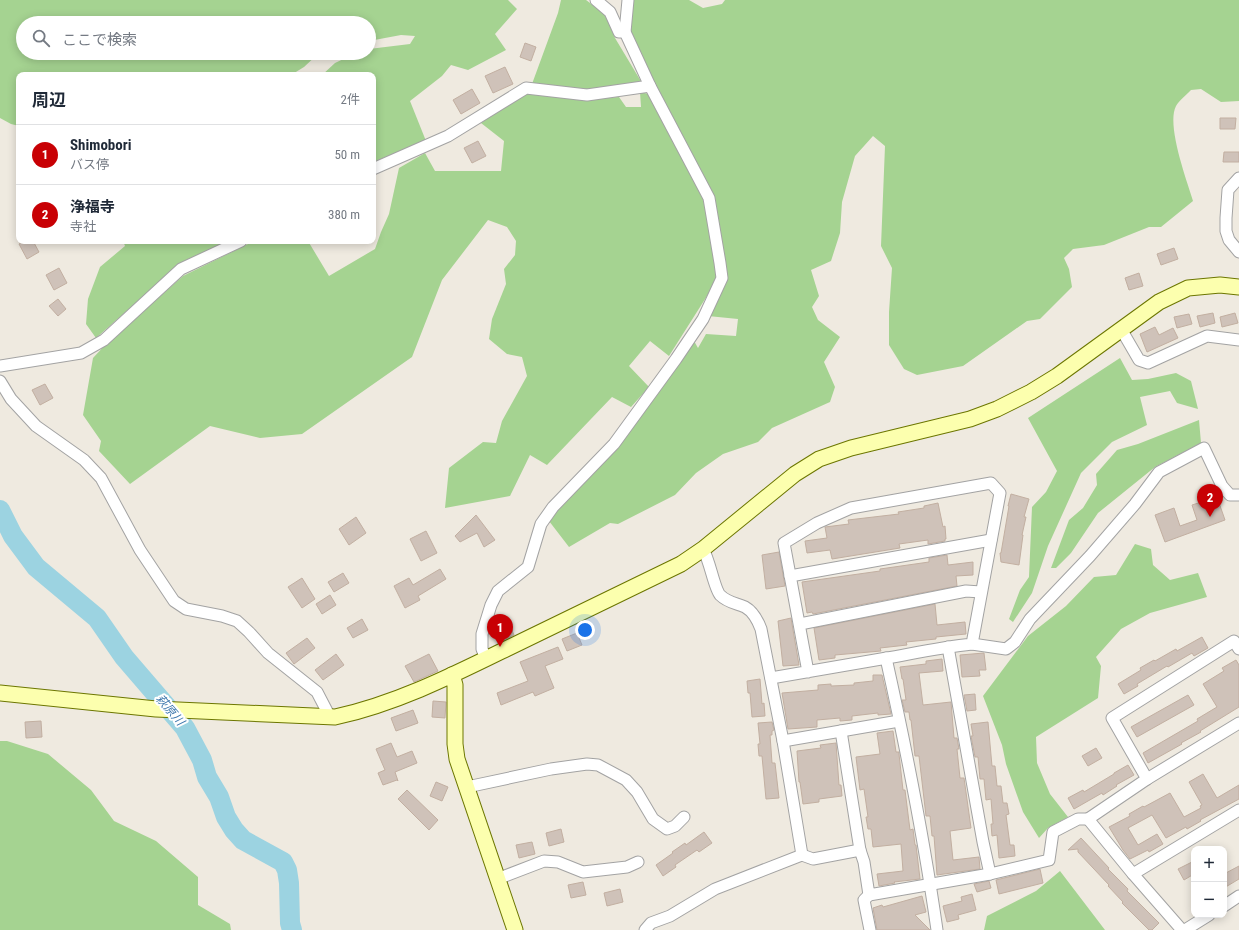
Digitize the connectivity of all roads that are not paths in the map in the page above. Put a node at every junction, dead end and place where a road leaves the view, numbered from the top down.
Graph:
1 (596, 0) edge
2 (628, 0) edge
3 (625, 32) junction
4 (650, 86) junction
5 (376, 168) edge
6 (1239, 178) edge
7 (235, 244) edge
8 (1239, 252) edge
9 (1239, 287) edge
10 (1121, 329) junction
11 (1239, 340) edge
12 (0, 366) edge
13 (0, 381) edge
14 (1239, 496) edge
15 (991, 540) junction
16 (703, 549) junction
17 (790, 576) junction
18 (981, 592) junction
19 (800, 624) junction
20 (972, 644) junction
21 (948, 647) junction
22 (1239, 649) edge
23 (886, 658) junction
24 (486, 659) junction
25 (808, 672) junction
26 (452, 675) junction
27 (771, 678) junction
28 (0, 693) edge
29 (330, 717) junction
30 (900, 721) junction
31 (1239, 723) edge
32 (841, 731) junction
33 (783, 741) junction
34 (1147, 779) junction
35 (466, 787) junction
36 (1239, 810) edge
37 (684, 817) dead end
38 (1088, 819) junction
39 (860, 850) junction
40 (802, 854) junction
41 (638, 862) dead end
42 (990, 874) junction
43 (1133, 874) junction
44 (497, 879) junction
45 (930, 885) junction
46 (869, 895) junction
47 (1239, 896) edge
48 (1227, 904) edge
49 (1204, 918) edge
50 (515, 930) edge
51 (645, 930) edge
52 (870, 930) edge
53 (937, 930) edge
54 (1183, 930) edge

1 - 3 street
2 - 3 street
3 - 4 street
4 - 5 street
4 - 24 street
6 - 8 street
7 - 12 street
9 - 10 street
10 - 11 street
10 - 16 street
13 - 29 street
14 - 20 street
15 - 17 street
15 - 17 street
15 - 18 street
16 - 24 street
16 - 27 street
17 - 19 street
18 - 19 street
18 - 20 street
19 - 25 street
20 - 21 street
21 - 23 street
21 - 42 street
22 - 34 street
23 - 25 street
23 - 30 street
24 - 26 street
25 - 27 street
26 - 29 street
26 - 35 street
27 - 33 street
28 - 29 street
30 - 32 street
30 - 45 street
31 - 34 street
32 - 33 street
32 - 39 street
33 - 40 street
34 - 38 street
35 - 37 street
35 - 44 street
36 - 43 street
38 - 42 street
38 - 43 street
39 - 40 street
39 - 46 street
40 - 51 street
41 - 44 street
42 - 45 street
43 - 54 street
44 - 50 street
45 - 46 street
45 - 53 street
46 - 52 street
47 - 48 street
49 - 54 street

